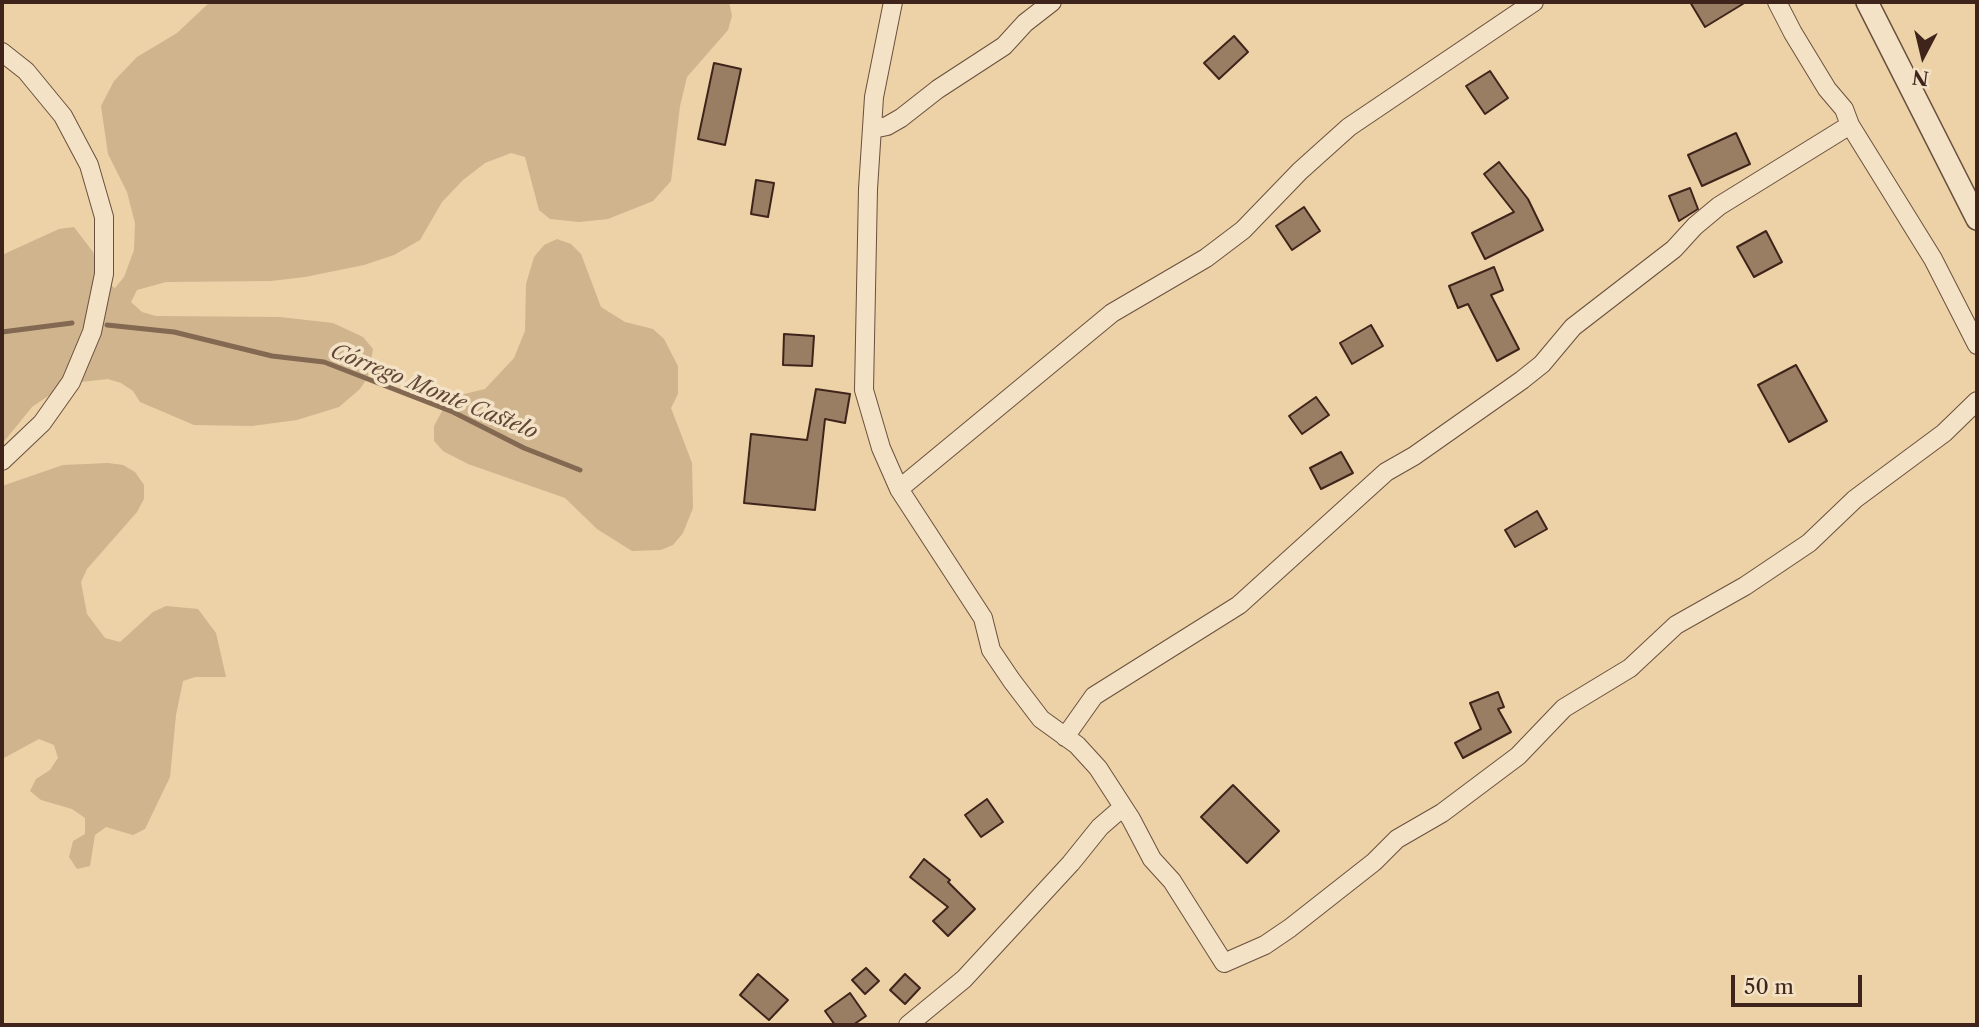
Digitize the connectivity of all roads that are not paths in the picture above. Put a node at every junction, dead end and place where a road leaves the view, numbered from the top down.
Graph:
1 (893, 2) edge
2 (1052, 2) edge
3 (1534, 2) edge
4 (1777, 2) edge
5 (1853, 2) edge
6 (1867, 2) edge
7 (2, 51) edge
8 (1902, 69) junction
9 (1850, 125) junction
10 (873, 129) junction
11 (1977, 219) edge
12 (1977, 345) edge
13 (1977, 401) edge
14 (2, 461) edge
15 (899, 489) junction
16 (1065, 737) junction
17 (1123, 807) junction
18 (908, 1025) edge

1 - 10 street
2 - 10 street
3 - 15 street
4 - 9 street
5 - 8 street
6 - 8 street
7 - 14 street
8 - 11 street
9 - 12 street
9 - 16 street
10 - 15 street
13 - 17 street
15 - 16 street
16 - 17 street
17 - 18 street

